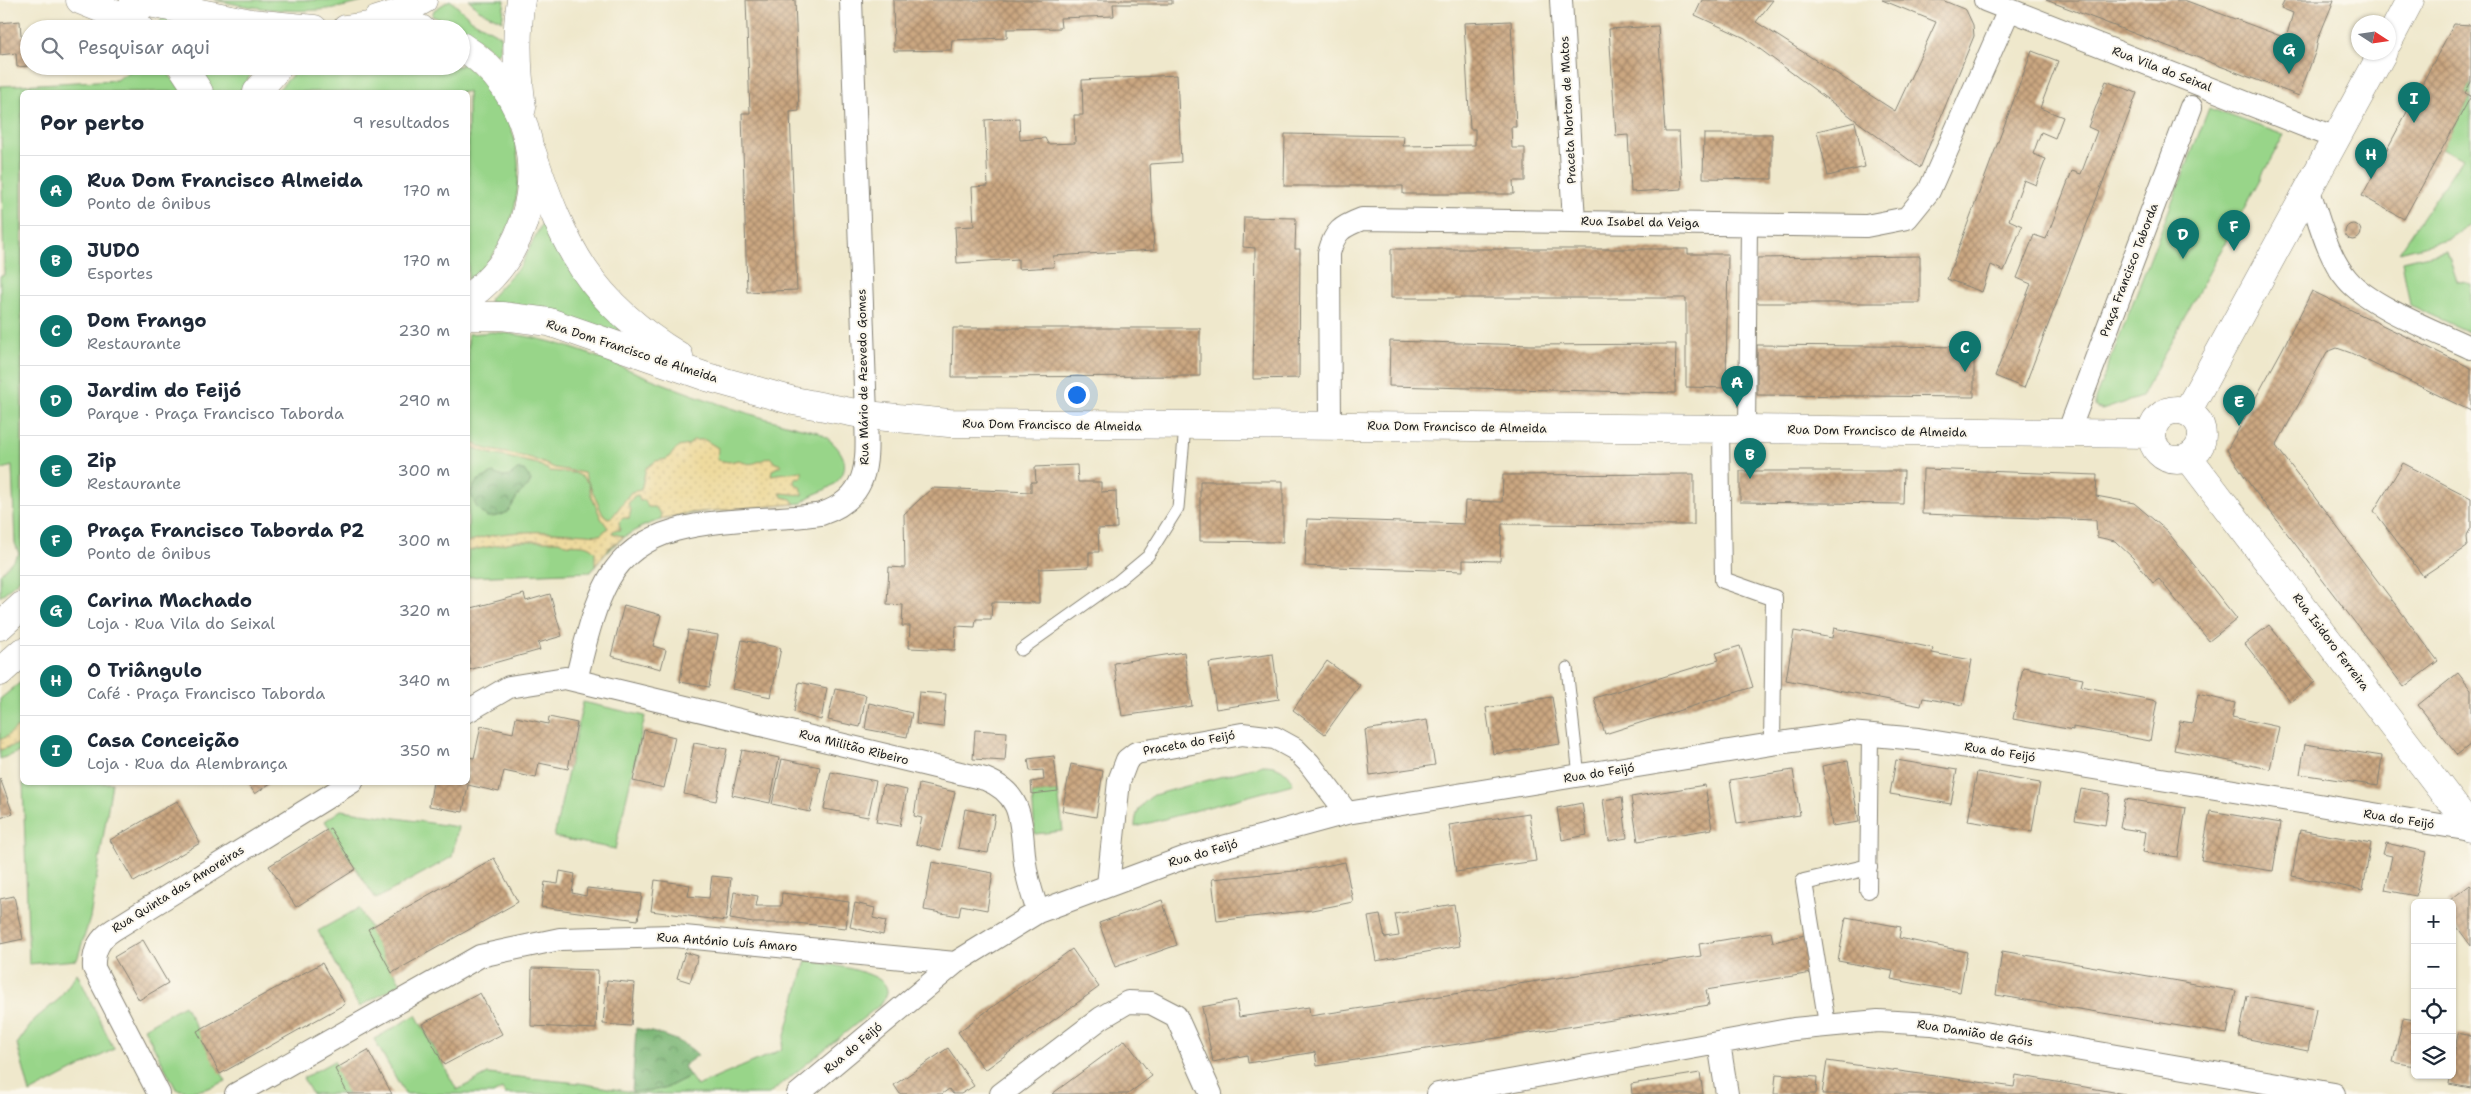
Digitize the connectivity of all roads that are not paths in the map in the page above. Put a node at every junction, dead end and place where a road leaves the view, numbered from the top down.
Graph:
1 (80, 0) edge
2 (134, 0) edge
3 (423, 0) edge
4 (521, 0) edge
5 (851, 0) edge
6 (1561, 0) edge
7 (1985, 0) edge
8 (2410, 0) edge
9 (2009, 10) junction
10 (125, 20) edge
11 (236, 20) edge
12 (377, 20) edge
13 (2396, 27) edge
14 (470, 53) edge
15 (2379, 60) edge
16 (188, 75) edge
17 (272, 75) edge
18 (198, 90) edge
19 (260, 90) edge
20 (2191, 107) dead end
21 (527, 134) junction
22 (2338, 138) junction
23 (2309, 191) junction
24 (1574, 221) junction
25 (1748, 225) junction
26 (470, 295) edge
27 (470, 316) edge
28 (2471, 348) edge
29 (765, 393) junction
30 (2188, 412) junction
31 (866, 415) junction
32 (1185, 426) junction
33 (1330, 426) junction
34 (1721, 429) junction
35 (1747, 429) junction
36 (2068, 433) junction
37 (2151, 434) junction
38 (2189, 458) junction
39 (20, 608) edge
40 (0, 626) edge
41 (1021, 650) dead end
42 (20, 654) edge
43 (1566, 668) dead end
44 (0, 672) edge
45 (576, 680) junction
46 (470, 710) edge
47 (1870, 735) junction
48 (1772, 744) junction
49 (1579, 776) junction
50 (347, 785) edge
51 (1347, 813) junction
52 (2471, 829) edge
53 (1869, 867) junction
54 (1108, 885) junction
55 (1868, 890) dead end
56 (1038, 912) junction
57 (955, 963) junction
58 (1827, 1024) junction
59 (1719, 1043) junction
60 (160, 1094) edge
61 (236, 1094) edge
62 (798, 1094) edge
63 (1001, 1094) edge
64 (1211, 1094) edge
65 (1438, 1094) edge
66 (1727, 1094) edge
67 (2334, 1094) edge

1 - 10 main road
2 - 11 main road
3 - 12 main road
4 - 21 main road
5 - 31 street, Rua Mário de Azevedo Gomes
6 - 24 street, Praceta Norton de Matos
7 - 9 street, Rua Vila do Seixal
8 - 13 main road
9 - 22 street, Rua Vila do Seixal
9 - 25 street, Rua Isabel da Veiga
14 - 21 main road
15 - 22 main road
16 - 18 main road
17 - 19 main road
20 - 36 street, Praça Francisco Taborda
21 - 26 main road
21 - 29 main road, Rua Dom Francisco de Almeida
22 - 23 main road
23 - 28 street
23 - 30 main road
24 - 25 street, Rua Isabel da Veiga
24 - 33 street, Rua Isabel da Veiga
25 - 35 street
27 - 29 main road, Rua Dom Francisco de Almeida
29 - 31 main road, Rua Dom Francisco de Almeida
30 - 37 main road
30 - 38 main road
31 - 32 main road, Rua Dom Francisco de Almeida
31 - 45 street, Rua Mário de Azevedo Gomes
32 - 33 main road, Rua Dom Francisco de Almeida
32 - 41 lane
33 - 34 main road, Rua Dom Francisco de Almeida
34 - 35 main road, Rua Dom Francisco de Almeida
34 - 48 street
35 - 36 main road, Rua Dom Francisco de Almeida
36 - 37 main road, Rua Dom Francisco de Almeida
37 - 38 main road
38 - 52 main road, Rua Isidoro Ferreira
39 - 40 main road
42 - 44 main road
43 - 49 lane
45 - 46 street
45 - 56 street, Rua Militão Ribeiro
47 - 48 street, Rua do Feijó
47 - 52 street, Rua do Feijó
47 - 53 street
48 - 49 street, Rua do Feijó
49 - 51 street, Rua do Feijó
50 - 60 street, Rua Quinta das Amoreiras
51 - 54 street, Rua do Feijó
51 - 54 street, Praceta do Feijó
53 - 55 street
53 - 58 street
54 - 56 street, Rua do Feijó
56 - 57 street, Rua do Feijó
57 - 61 street, Rua António Luís Amaro
57 - 62 street, Rua do Feijó
58 - 59 street, Rua Damião de Góis
58 - 67 street, Rua Damião de Góis
59 - 65 street, Rua Damião de Góis
59 - 66 street
63 - 64 street

